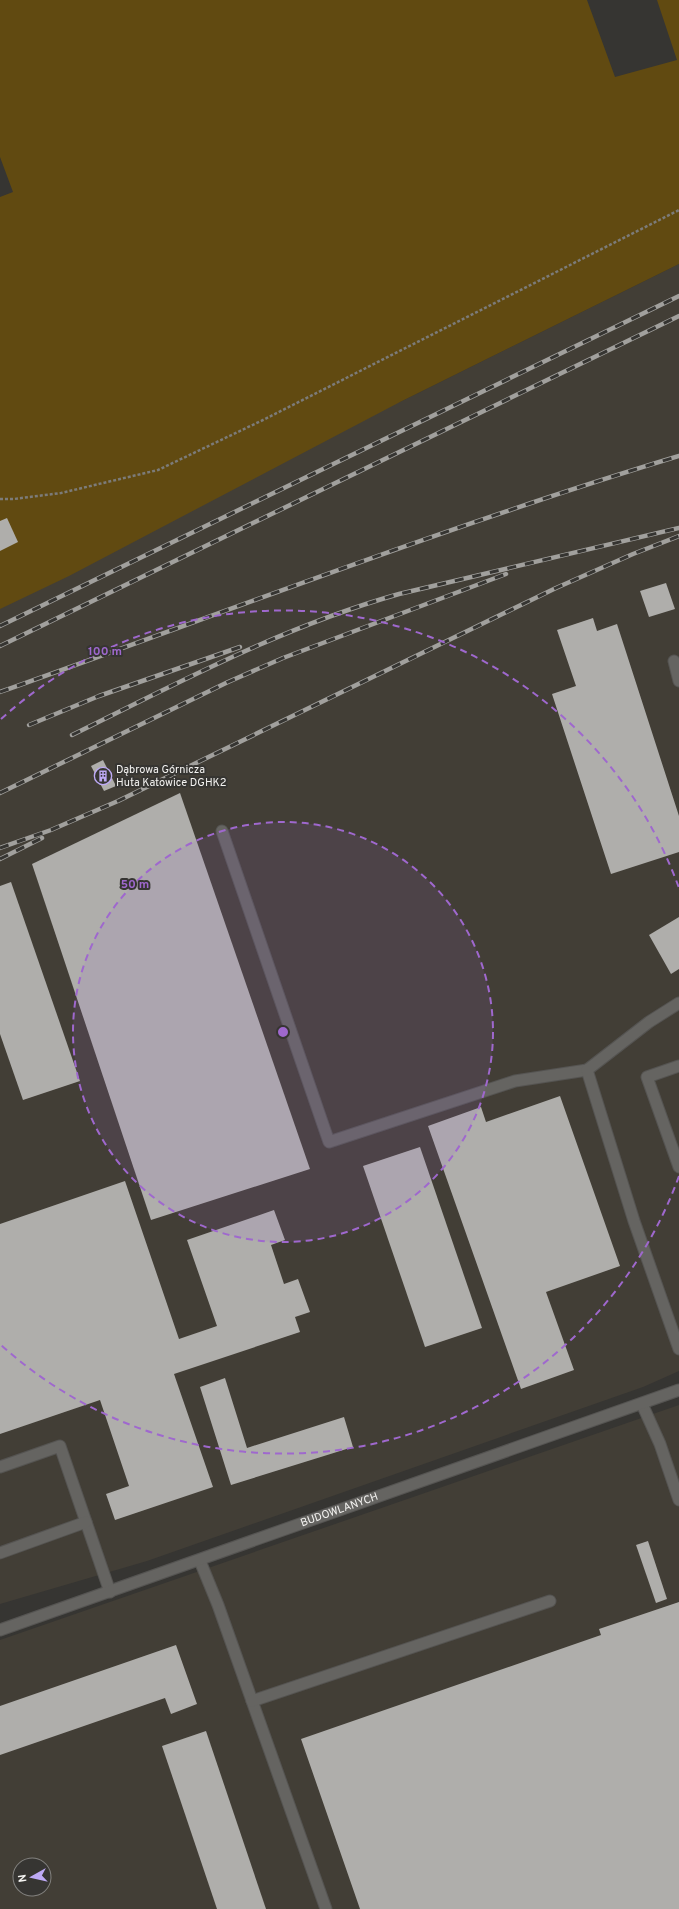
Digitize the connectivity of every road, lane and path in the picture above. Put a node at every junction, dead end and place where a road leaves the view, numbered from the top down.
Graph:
1 (679, 210) edge
2 (0, 499) edge
3 (674, 661) dead end
4 (679, 681) edge
5 (222, 831) dead end
6 (679, 1003) edge
7 (679, 1066) edge
8 (587, 1070) junction
9 (679, 1167) edge
10 (679, 1350) edge
11 (679, 1390) edge
12 (642, 1404) junction
13 (0, 1467) edge
14 (679, 1500) edge
15 (86, 1522) junction
16 (0, 1552) edge
17 (200, 1561) junction
18 (110, 1592) junction
19 (550, 1601) dead end
20 (0, 1630) edge
21 (252, 1701) junction
22 (326, 1909) edge

1 - 2 path
3 - 4 street
5 - 8 street
6 - 8 street
7 - 9 street
8 - 10 street
11 - 12 street, BUDOWLANYCH
12 - 14 street
12 - 17 street, BUDOWLANYCH
13 - 15 street
15 - 16 street
15 - 18 street
17 - 18 street, BUDOWLANYCH
17 - 21 street
18 - 20 street, BUDOWLANYCH
19 - 21 street
21 - 22 street

